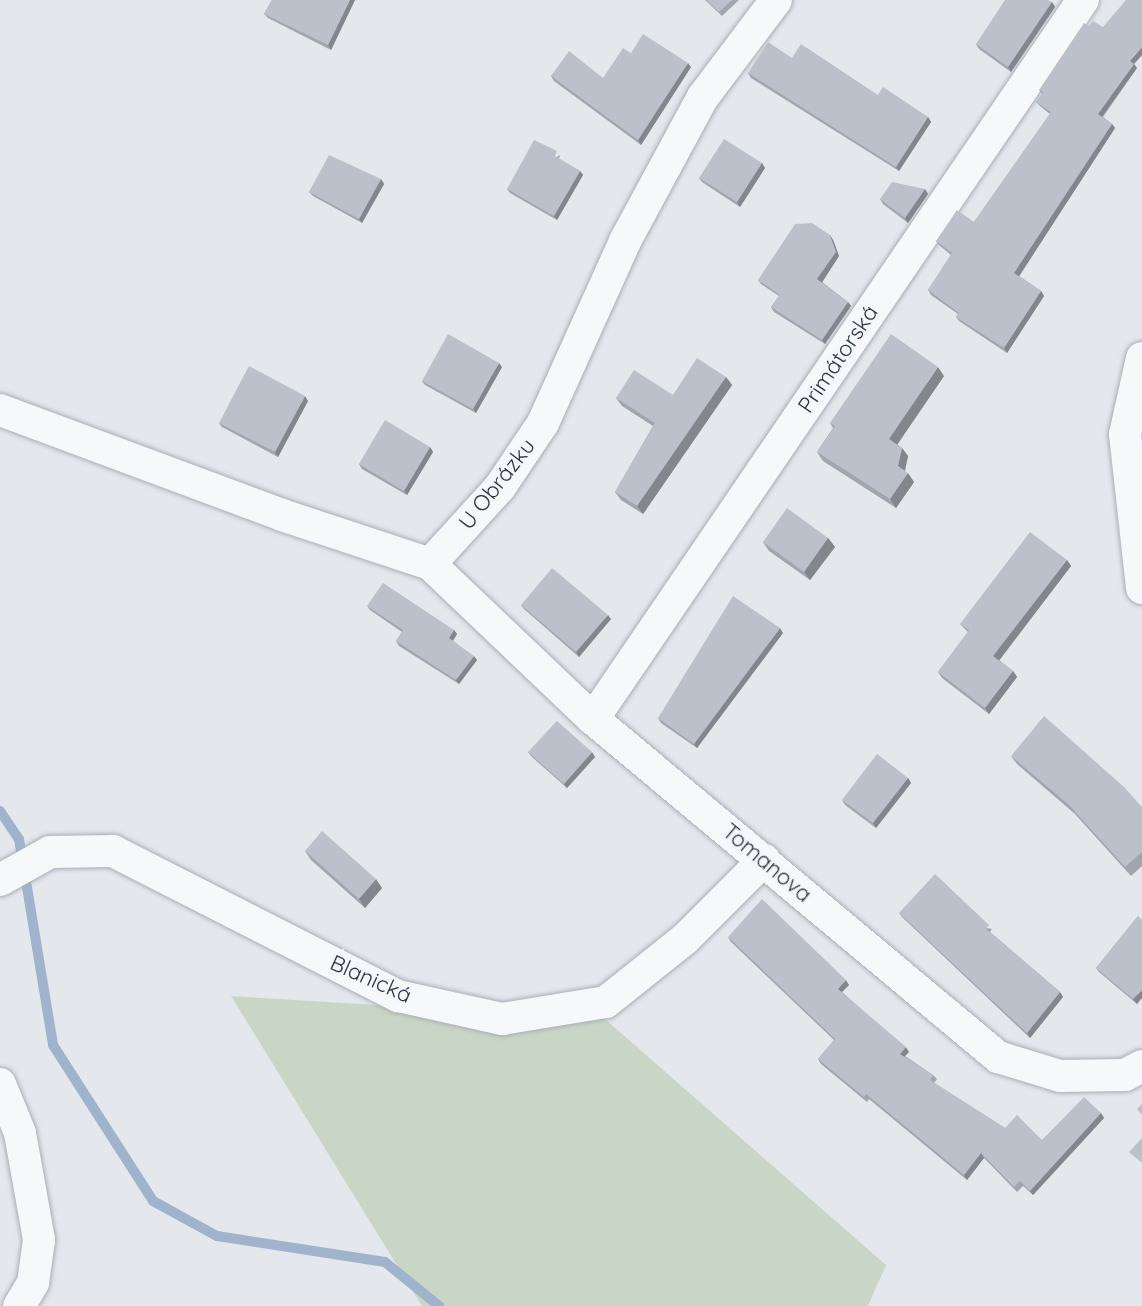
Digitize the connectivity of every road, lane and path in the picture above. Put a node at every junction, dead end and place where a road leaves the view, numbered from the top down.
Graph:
1 (776, 0) edge
2 (1083, 0) edge
3 (1142, 358) edge
4 (0, 410) edge
5 (430, 564) junction
6 (1142, 588) edge
7 (593, 719) junction
8 (764, 860) junction
9 (0, 880) edge
10 (1142, 1066) edge
11 (0, 1084) edge
12 (19, 1306) edge

1 - 5 street, U Obrázku
2 - 7 street, Primátorská
3 - 6 street
4 - 5 street
5 - 7 street, Tomanova
7 - 8 street, Tomanova
8 - 9 street, Blanická
8 - 10 street, Tomanova
11 - 12 street

